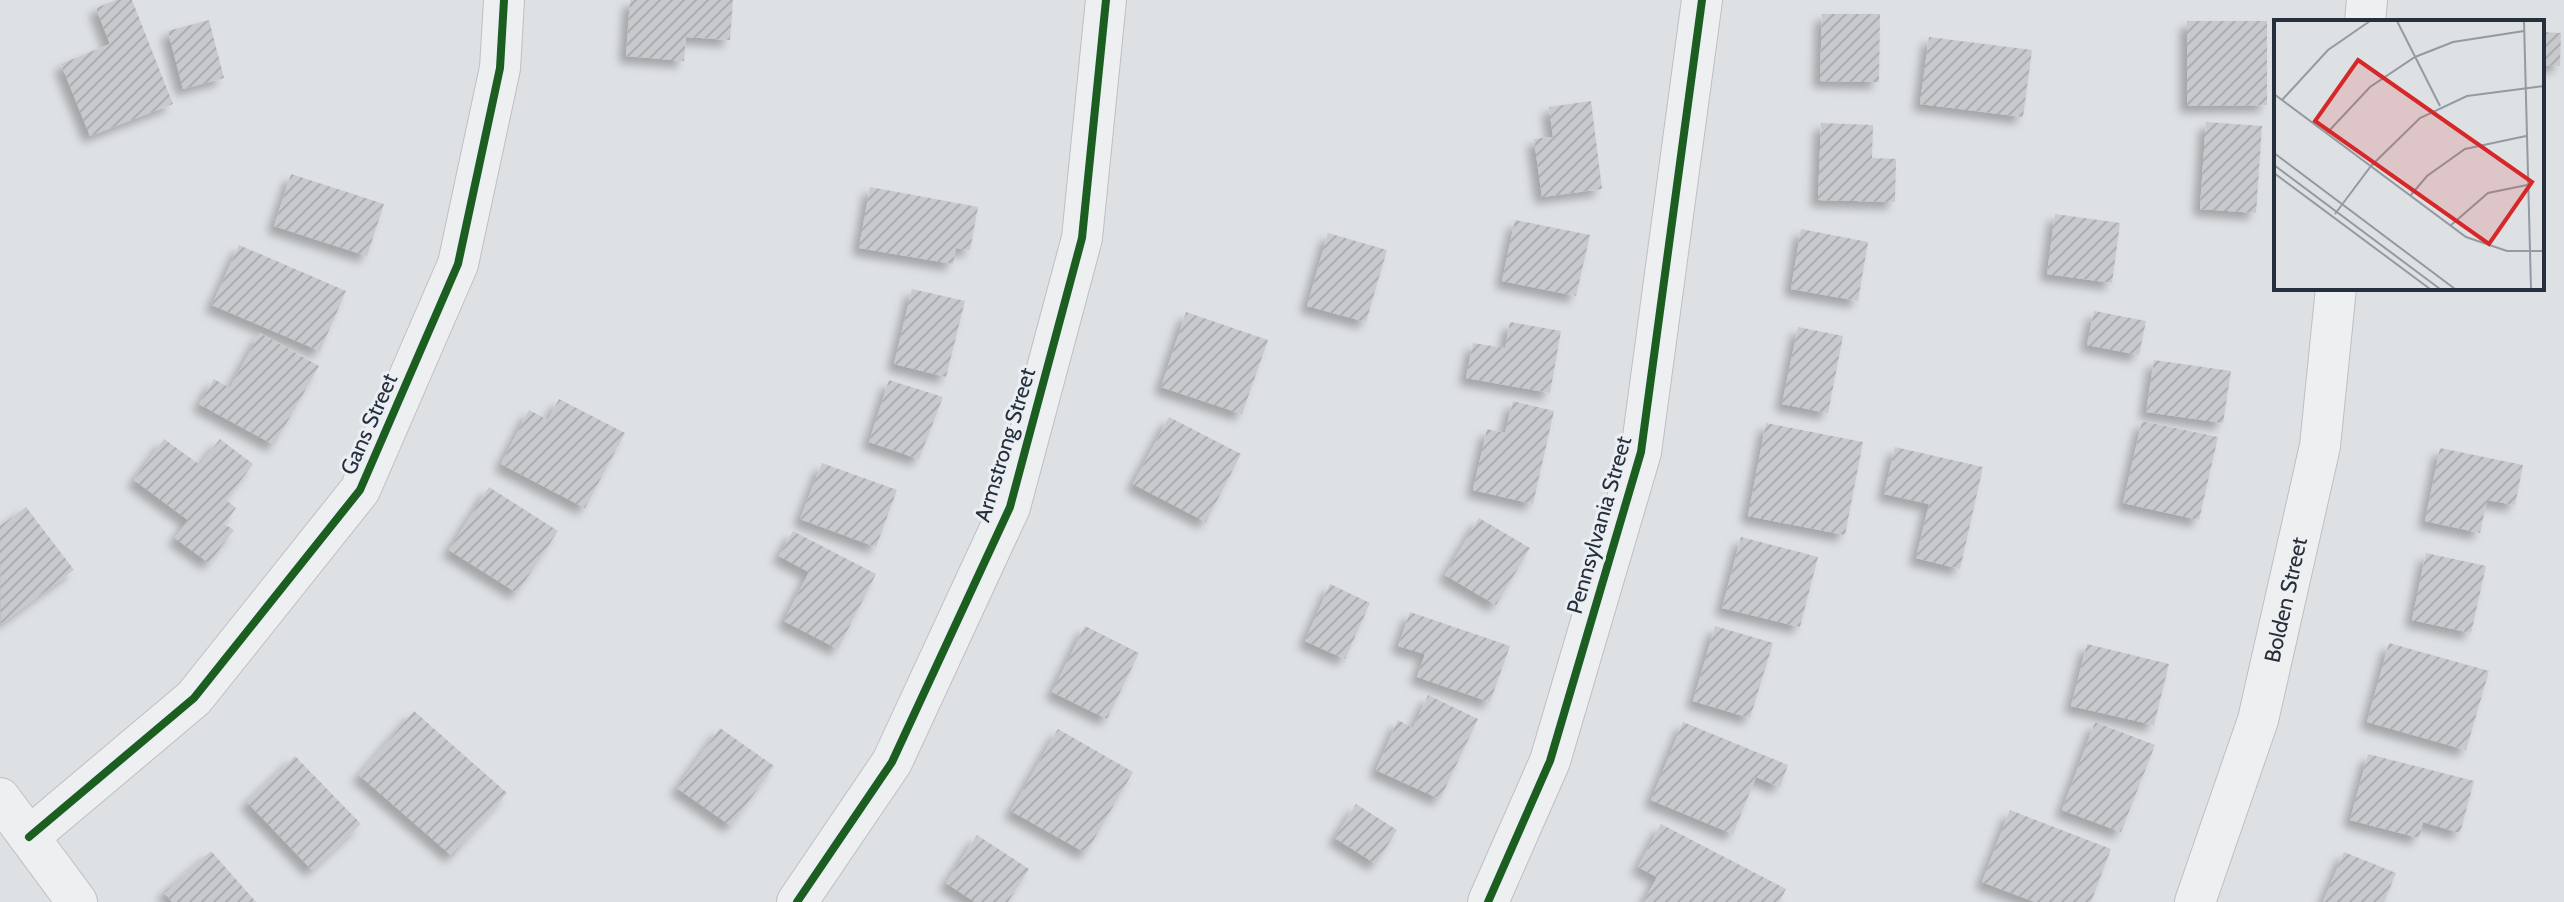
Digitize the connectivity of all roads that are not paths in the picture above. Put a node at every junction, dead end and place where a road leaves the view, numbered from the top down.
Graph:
1 (504, 0) edge
2 (1106, 0) edge
3 (1702, 0) edge
4 (2367, 0) edge
5 (2365, 20) edge
6 (2336, 290) edge
7 (0, 798) edge
8 (29, 837) junction
9 (77, 902) edge
10 (797, 902) edge
11 (1488, 902) edge
12 (2195, 902) edge

1 - 8 street, Gans Street
2 - 10 street, Armstrong Street
3 - 11 street, Pennsylvania Street
4 - 5 street
6 - 12 street, Bolden Street
7 - 8 street
8 - 9 street

